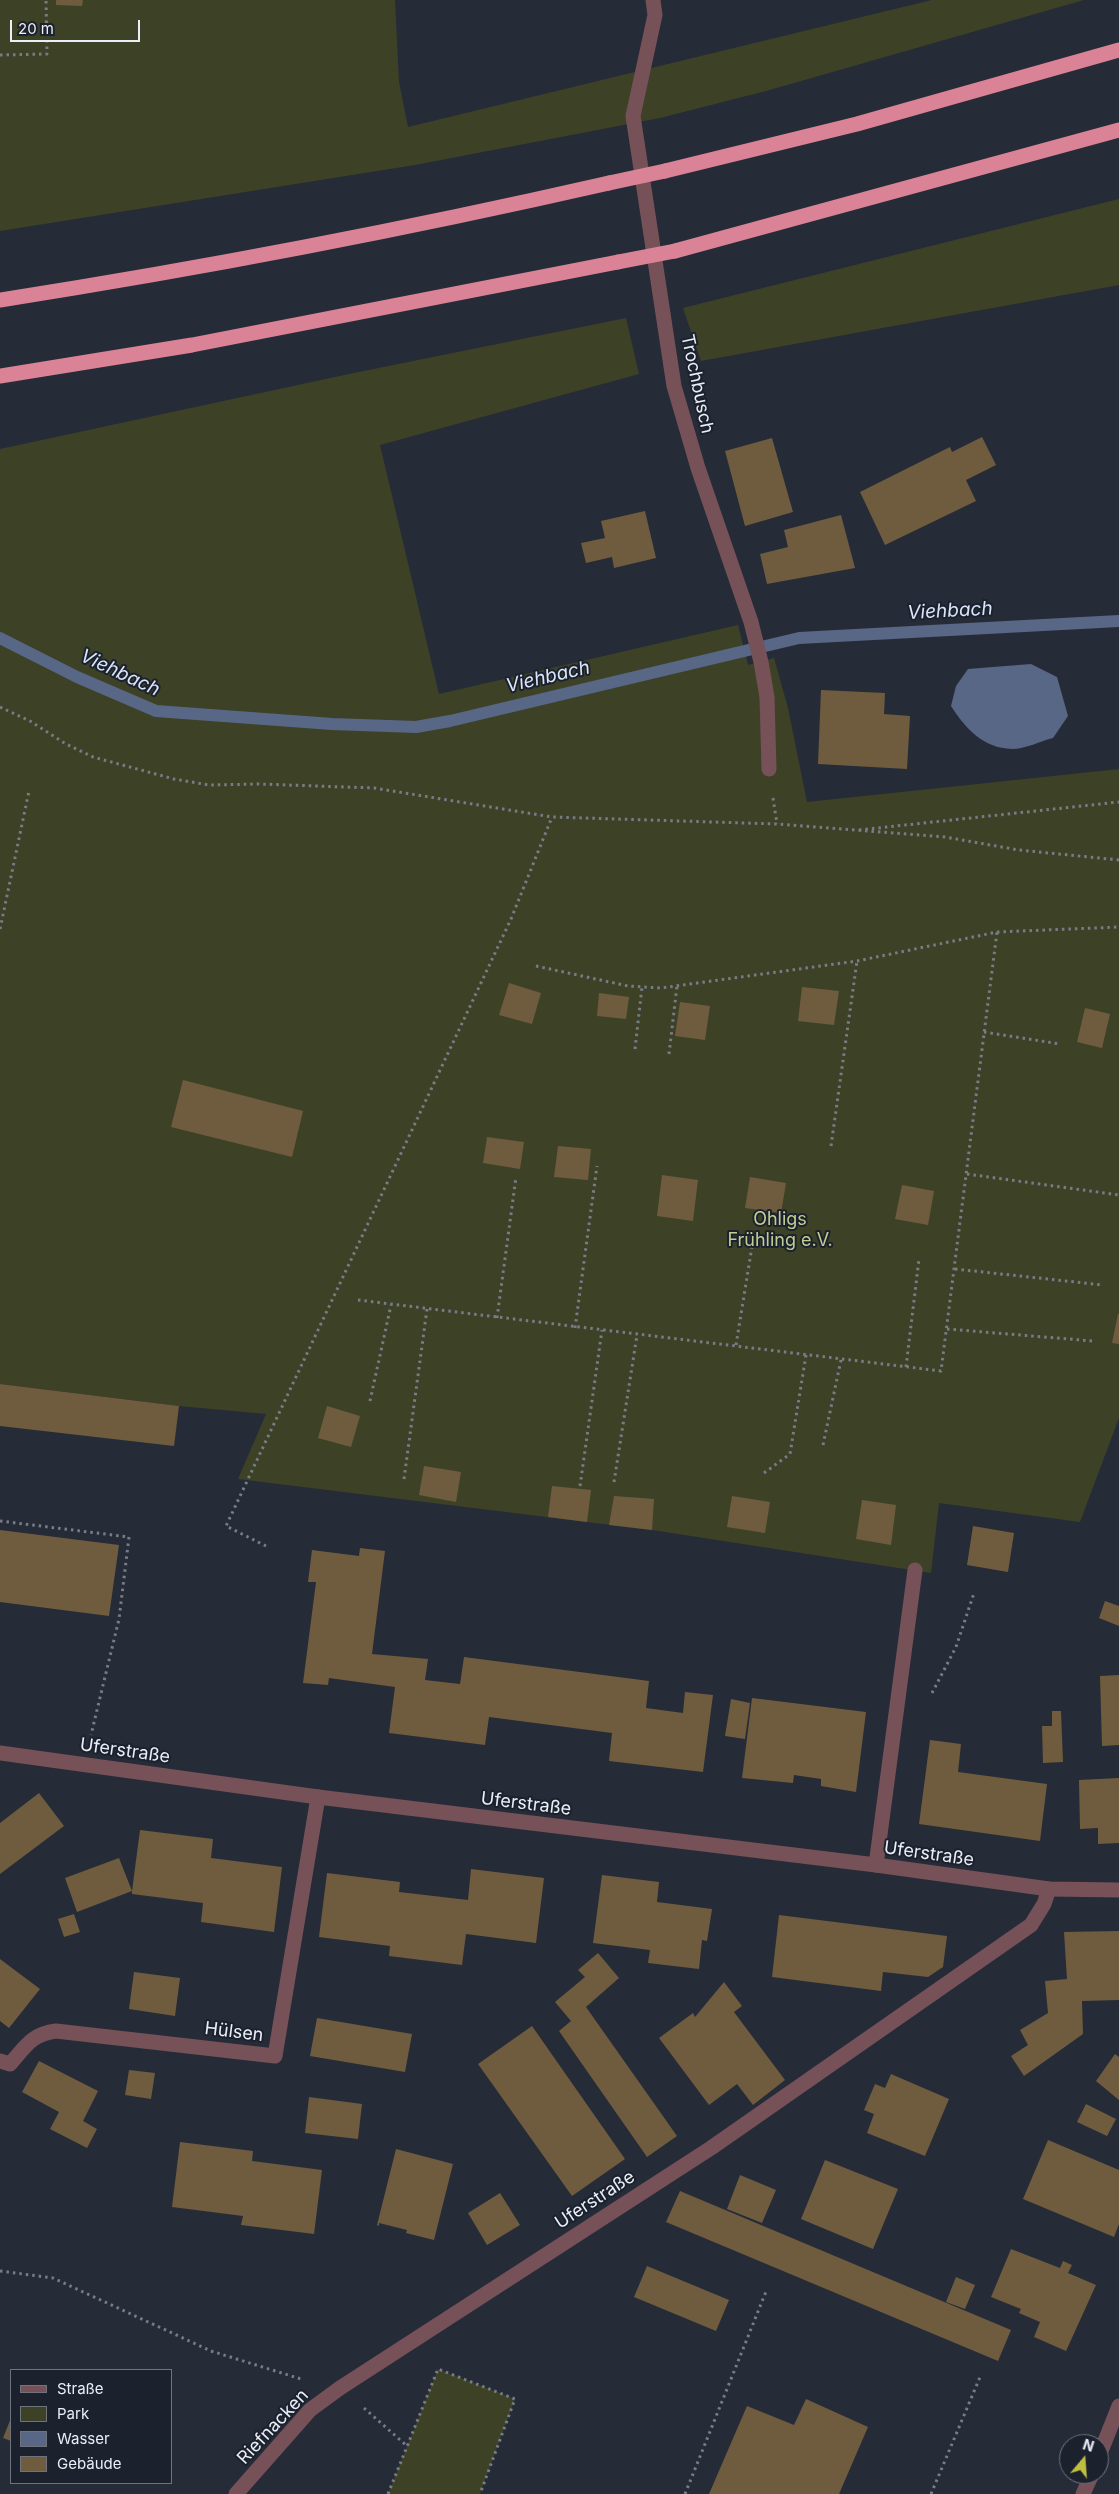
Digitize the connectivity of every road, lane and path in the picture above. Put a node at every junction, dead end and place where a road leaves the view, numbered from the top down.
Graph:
1 (46, 0) edge
2 (653, 0) edge
3 (1119, 50) edge
4 (0, 55) edge
5 (1119, 130) edge
6 (0, 300) edge
7 (0, 376) edge
8 (0, 706) edge
9 (769, 769) dead end
10 (29, 791) dead end
11 (1119, 802) edge
12 (552, 817) junction
13 (848, 831) junction
14 (1119, 860) edge
15 (1119, 927) edge
16 (0, 929) edge
17 (996, 932) junction
18 (857, 961) junction
19 (536, 966) dead end
20 (677, 986) junction
21 (642, 987) junction
22 (984, 1032) junction
23 (1060, 1044) dead end
24 (636, 1049) dead end
25 (669, 1054) dead end
26 (831, 1146) dead end
27 (597, 1166) dead end
28 (967, 1174) junction
29 (516, 1177) dead end
30 (1119, 1194) edge
31 (754, 1234) dead end
32 (920, 1259) dead end
33 (955, 1269) junction
34 (1103, 1285) dead end
35 (358, 1300) dead end
36 (391, 1305) junction
37 (427, 1309) junction
38 (496, 1318) junction
39 (575, 1328) junction
40 (947, 1329) junction
41 (602, 1330) junction
42 (637, 1335) junction
43 (1093, 1341) dead end
44 (736, 1345) junction
45 (806, 1355) junction
46 (841, 1360) junction
47 (906, 1367) junction
48 (370, 1401) dead end
49 (823, 1445) dead end
50 (764, 1473) dead end
51 (404, 1479) dead end
52 (614, 1482) dead end
53 (580, 1486) dead end
54 (0, 1521) edge
55 (266, 1546) dead end
56 (915, 1570) dead end
57 (974, 1593) dead end
58 (929, 1699) dead end
59 (0, 1752) edge
60 (84, 1764) junction
61 (318, 1797) junction
62 (876, 1865) junction
63 (1049, 1889) junction
64 (1119, 1890) edge
65 (0, 2061) edge
66 (0, 2271) edge
67 (767, 2289) dead end
68 (980, 2377) dead end
69 (340, 2388) junction
70 (1119, 2406) edge
71 (1108, 2434) edge
72 (407, 2446) junction
73 (236, 2494) edge
74 (388, 2494) edge
75 (480, 2494) edge
76 (685, 2494) edge
77 (931, 2494) edge

1 - 4 path
2 - 9 street, Trochbusch
3 - 6 highway, bridge
5 - 7 highway, bridge
8 - 12 path
10 - 16 path
11 - 13 path
12 - 13 path
12 - 55 path
13 - 14 path
15 - 17 path
17 - 18 path
17 - 22 path
18 - 20 path
18 - 26 path
19 - 21 path
20 - 21 path
20 - 25 path
21 - 24 path
22 - 23 path
22 - 28 path
27 - 39 path
28 - 30 path
28 - 33 path
29 - 38 path
31 - 44 path
32 - 47 path
33 - 34 path
33 - 40 path
35 - 36 path
36 - 37 path
36 - 48 path
37 - 38 path
37 - 51 path
38 - 39 path
39 - 41 path
40 - 43 path
40 - 47 path
41 - 42 path
41 - 53 path
42 - 44 path
42 - 52 path
44 - 45 path
45 - 46 path
45 - 50 path
46 - 47 path
46 - 49 path
54 - 60 path
56 - 62 street
57 - 58 path
59 - 60 street, Uferstraße
60 - 61 street, Uferstraße
61 - 62 street, Uferstraße
61 - 65 street, Hülsen
62 - 63 street, Uferstraße
63 - 64 street, Uferstraße
63 - 69 street, Uferstraße
66 - 69 path
67 - 76 path
68 - 77 path
69 - 72 path
69 - 73 street, Riefnacken
70 - 71 street
72 - 74 path
72 - 75 path

